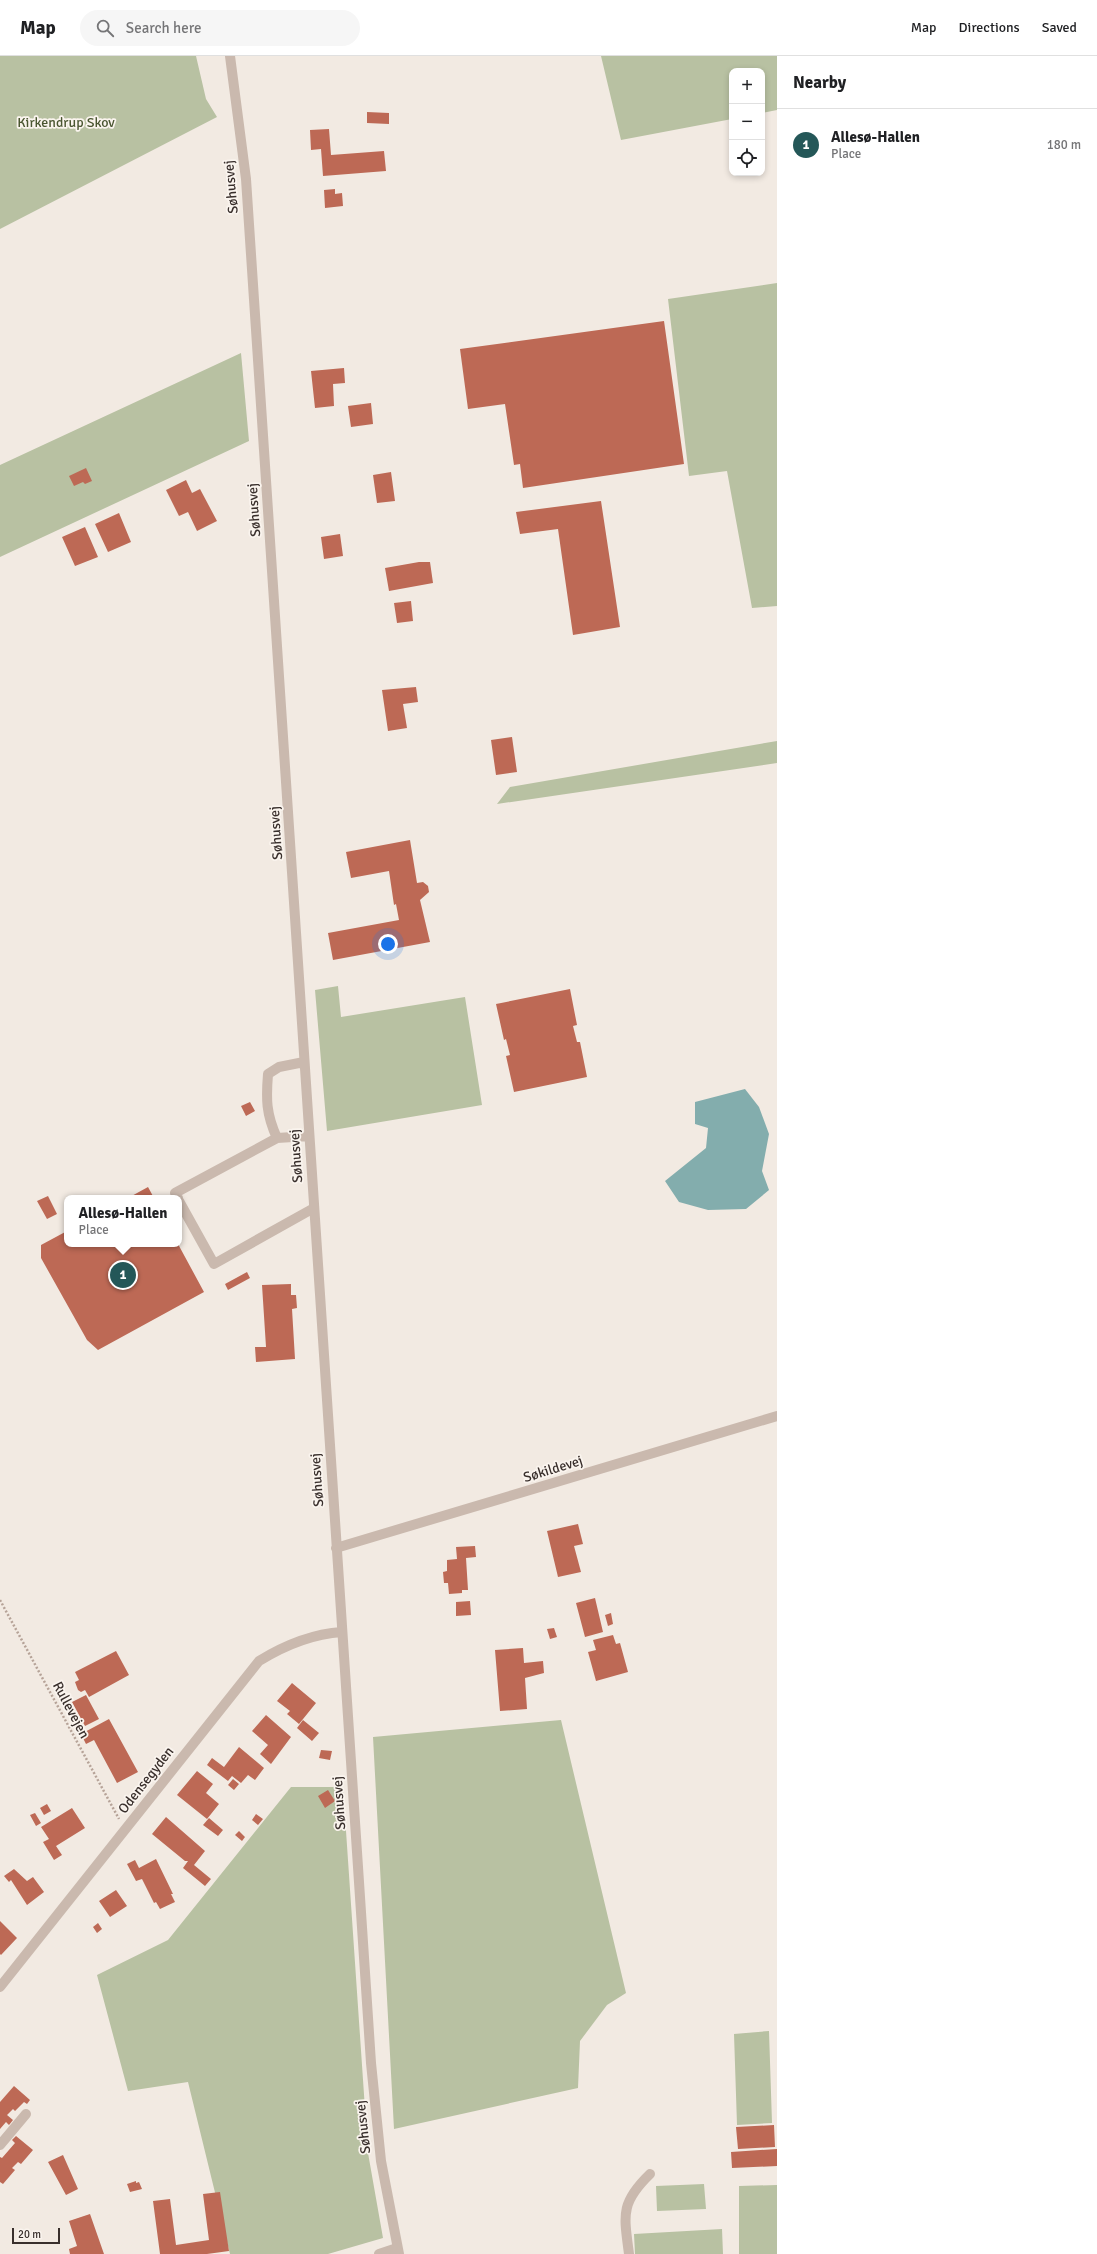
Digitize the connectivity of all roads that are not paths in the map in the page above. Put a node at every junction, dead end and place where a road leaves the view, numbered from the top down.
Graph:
1 (230, 56) edge
2 (304, 1062) junction
3 (309, 1136) junction
4 (276, 1138) junction
5 (176, 1195) edge
6 (182, 1206) edge
7 (314, 1208) junction
8 (777, 1416) edge
9 (336, 1548) junction
10 (342, 1632) junction
11 (0, 1987) edge
12 (26, 2114) dead end
13 (0, 2144) edge
14 (650, 2174) dead end
15 (398, 2251) edge
16 (379, 2254) edge
17 (629, 2254) edge

1 - 2 street, Søhusvej
2 - 3 street, Søhusvej
2 - 4 street
3 - 4 street
3 - 7 street, Søhusvej
4 - 5 street
6 - 7 street
7 - 9 street, Søhusvej
8 - 9 street, Søkildevej
9 - 10 street, Søhusvej
10 - 11 street, Odensegyden
10 - 15 street, Søhusvej
12 - 13 street
14 - 17 street
15 - 16 street

